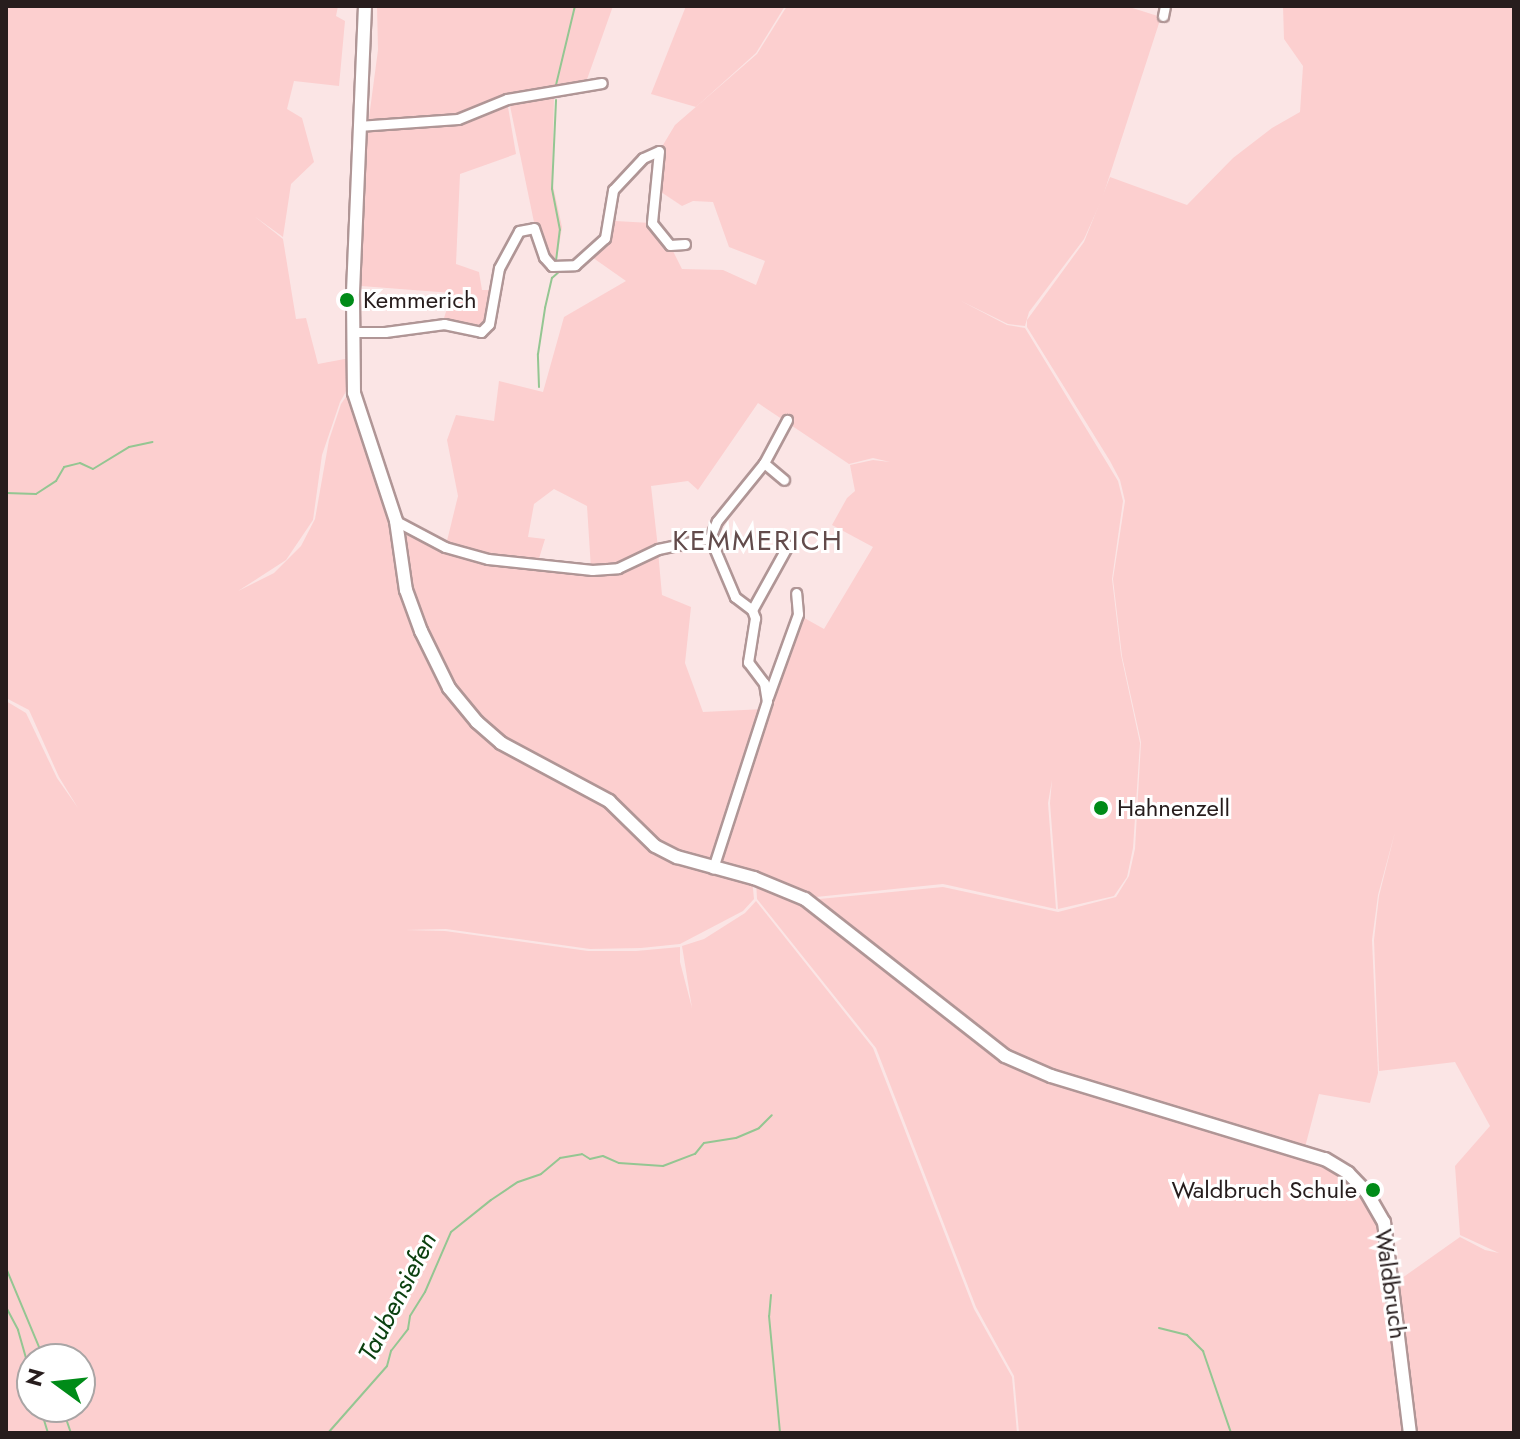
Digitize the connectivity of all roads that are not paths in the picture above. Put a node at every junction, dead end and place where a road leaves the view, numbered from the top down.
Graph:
1 (365, 6) edge
2 (602, 83) dead end
3 (358, 126) junction
4 (685, 244) dead end
5 (352, 332) junction
6 (787, 420) dead end
7 (764, 463) junction
8 (784, 480) dead end
9 (396, 521) junction
10 (710, 538) junction
11 (788, 545) dead end
12 (796, 593) dead end
13 (752, 610) junction
14 (767, 701) junction
15 (713, 868) junction
16 (1410, 1433) edge

1 - 3 street
2 - 3 street
3 - 5 street
4 - 5 street
5 - 9 street
6 - 7 street
7 - 8 street
7 - 10 street
9 - 10 street
9 - 15 street, Waldbruch
10 - 13 street
11 - 13 street
12 - 14 street
13 - 14 street
14 - 15 street
15 - 16 street, Waldbruch

